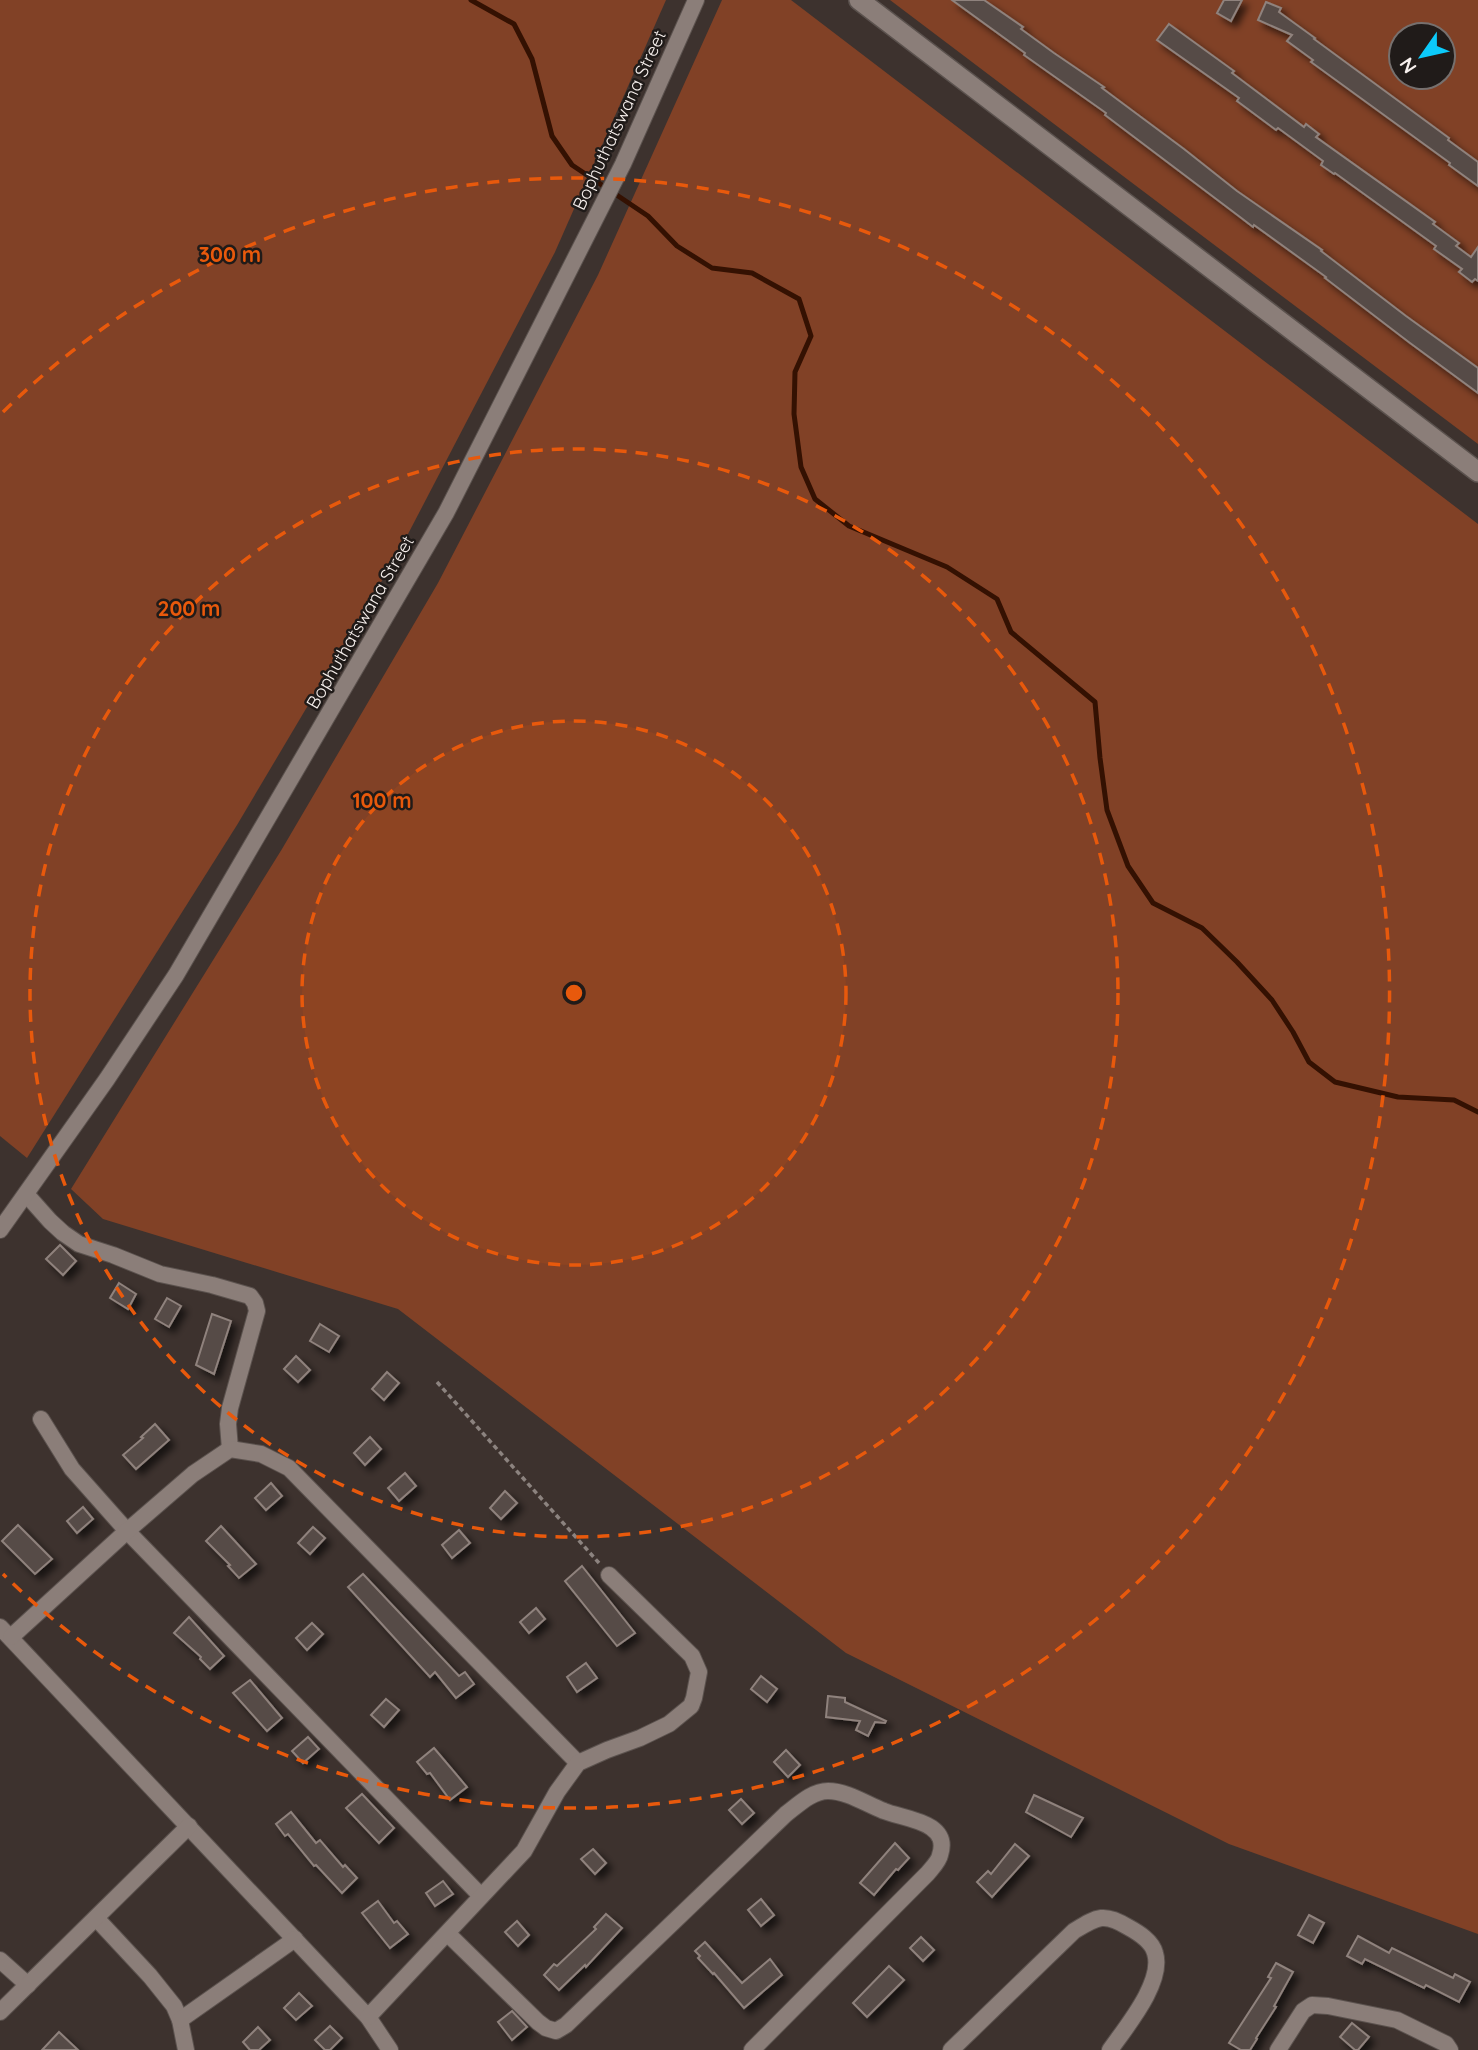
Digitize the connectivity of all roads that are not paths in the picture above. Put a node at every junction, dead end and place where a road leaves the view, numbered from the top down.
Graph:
1 (696, 0) edge
2 (859, 0) edge
3 (1478, 472) edge
4 (26, 1194) junction
5 (0, 1230) edge
6 (41, 1419) dead end
7 (230, 1449) junction
8 (127, 1531) junction
9 (609, 1575) road end
10 (6, 1632) edge
11 (578, 1763) junction
12 (189, 1826) junction
13 (481, 1896) junction
14 (96, 1918) junction
15 (448, 1934) junction
16 (295, 1939) junction
17 (0, 1960) edge
18 (28, 1985) junction
19 (0, 2012) edge
20 (368, 2017) junction
21 (180, 2020) junction
22 (186, 2050) edge
23 (390, 2050) edge
24 (752, 2050) edge
25 (951, 2050) edge
26 (1110, 2050) edge
27 (1278, 2050) edge
28 (1450, 2050) edge

1 - 4 street, Bophuthatswana Street
2 - 3 street
4 - 5 street, Bophuthatswana Street
4 - 7 street
6 - 8 street
7 - 8 street
7 - 11 street
8 - 10 street
8 - 13 street
9 - 11 street
10 - 12 street
11 - 13 street
12 - 14 street
12 - 16 street
13 - 15 street
14 - 18 street
14 - 21 street
15 - 20 street
15 - 24 street
16 - 20 street
16 - 21 street
17 - 18 street
18 - 19 street
20 - 23 street
21 - 22 street
25 - 26 street
27 - 28 street

